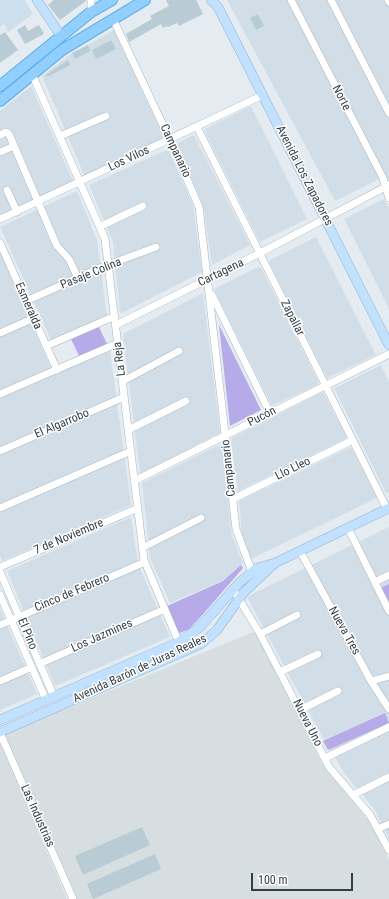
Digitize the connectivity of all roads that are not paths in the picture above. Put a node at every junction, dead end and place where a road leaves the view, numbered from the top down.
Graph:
1 (37, 0) edge
2 (91, 0) edge
3 (112, 0) edge
4 (145, 0) edge
5 (211, 0) edge
6 (291, 0) edge
7 (331, 0) edge
8 (217, 4) edge
9 (91, 12) junction
10 (113, 20) junction
11 (60, 36) junction
12 (74, 42) junction
13 (32, 74) junction
14 (0, 86) edge
15 (262, 95) junction
16 (0, 101) edge
17 (389, 113) edge
18 (106, 116) dead end
19 (197, 127) junction
20 (0, 135) edge
21 (60, 136) junction
22 (170, 140) junction
23 (14, 146) junction
24 (0, 152) edge
25 (81, 182) junction
26 (387, 186) edge
27 (7, 190) dead end
28 (389, 198) edge
29 (38, 202) junction
30 (143, 206) dead end
31 (17, 212) junction
32 (326, 218) junction
33 (0, 219) edge
34 (100, 226) junction
35 (0, 243) edge
36 (156, 247) dead end
37 (260, 254) junction
38 (109, 265) junction
39 (78, 278) junction
40 (208, 279) junction
41 (209, 291) junction
42 (26, 301) junction
43 (115, 316) junction
44 (34, 318) junction
45 (116, 325) junction
46 (0, 333) edge
47 (118, 344) junction
48 (46, 346) junction
49 (389, 346) edge
50 (179, 352) dead end
51 (389, 354) edge
52 (57, 370) junction
53 (123, 382) junction
54 (326, 385) junction
55 (0, 394) edge
56 (124, 397) junction
57 (186, 401) dead end
58 (270, 413) junction
59 (128, 430) junction
60 (226, 435) junction
61 (353, 440) junction
62 (0, 451) edge
63 (131, 451) junction
64 (134, 481) junction
65 (233, 499) junction
66 (0, 508) edge
67 (138, 508) junction
68 (388, 508) edge
69 (201, 518) dead end
70 (348, 528) junction
71 (142, 548) junction
72 (300, 551) junction
73 (145, 562) junction
74 (275, 563) junction
75 (0, 567) edge
76 (0, 572) edge
77 (252, 572) junction
78 (389, 576) edge
79 (375, 582) junction
80 (233, 589) junction
81 (0, 594) edge
82 (239, 598) junction
83 (165, 609) junction
84 (389, 611) edge
85 (297, 615) dead end
86 (19, 616) junction
87 (11, 620) junction
88 (0, 625) edge
89 (260, 634) junction
90 (179, 642) junction
91 (183, 652) junction
92 (318, 654) dead end
93 (39, 664) junction
94 (32, 667) junction
95 (280, 672) junction
96 (389, 676) edge
97 (0, 681) edge
98 (371, 682) junction
99 (338, 691) dead end
100 (50, 698) junction
101 (389, 709) edge
102 (300, 710) junction
103 (0, 720) edge
104 (389, 727) edge
105 (0, 733) edge
106 (325, 758) junction
107 (389, 777) edge
108 (353, 795) junction
109 (389, 824) edge
110 (378, 829) junction
111 (389, 850) edge
112 (73, 899) edge

1 - 11 street
2 - 9 street
3 - 9 main road
4 - 10 main road
5 - 8 street, Avenida Los Zapadores
6 - 26 street, Norte
7 - 17 street
8 - 15 street, Avenida Los Zapadores
9 - 11 main road
10 - 12 main road
10 - 22 street, Campanario
11 - 12 main road
11 - 14 main road
12 - 13 main road
13 - 16 main road
13 - 21 street, La Reja
15 - 19 street, Los Vilos
15 - 32 street, Avenida Los Zapadores
18 - 21 street
19 - 22 street, Los Vilos
19 - 37 street, Zapallar
20 - 23 street
21 - 25 street, La Reja
22 - 25 street, Los Vilos
22 - 40 street, Campanario
23 - 24 street
23 - 29 street
25 - 29 street, Los Vilos
25 - 34 street, La Reja
26 - 28 street, Norte
26 - 32 street, Cartagena
27 - 31 street
29 - 31 street, Los Vilos
29 - 39 street
30 - 34 street
31 - 33 street, Los Vilos
32 - 37 street, Cartagena
32 - 49 street, Avenida Los Zapadores
34 - 38 street, La Reja
35 - 42 street, Esmeralda
36 - 38 street, Pasaje Colina
37 - 40 street, Cartagena
37 - 54 street, Zapallar
38 - 39 street, Pasaje Colina
38 - 43 street, La Reja
39 - 42 street, Pasaje Colina
40 - 41 street, Campanario
40 - 45 street, Cartagena
41 - 58 street, Campanario
41 - 60 street, Campanario
42 - 44 street, Esmeralda
43 - 45 street, La Reja
43 - 48 street
44 - 46 street
44 - 48 street, Esmeralda
45 - 47 street, La Reja
47 - 52 street
47 - 53 street, La Reja
48 - 52 street, Esmeralda
50 - 53 street
51 - 54 street, Pucón
52 - 55 street
53 - 56 street, La Reja
54 - 58 street, Pucón
54 - 61 street, Zapallar
56 - 59 street, La Reja
56 - 62 street, El Algarrobo
57 - 59 street
58 - 60 street, Pucón
59 - 63 street, La Reja
60 - 64 street, Pucón
60 - 65 street, Campanario
61 - 65 street, Llo Lleo
61 - 68 street, Zapallar
63 - 64 street, La Reja
63 - 66 street
64 - 67 street, La Reja
65 - 77 street, Campanario
67 - 71 street, La Reja
67 - 75 street, 7 de Noviembre
68 - 70 street, Avenida Barón de Juras Reales
69 - 71 street
70 - 72 street, Avenida Barón de Juras Reales
70 - 79 street
71 - 73 street, La Reja
72 - 74 street, Avenida Barón de Juras Reales
72 - 98 street, Nueva Tres
73 - 83 street, La Reja
73 - 86 street, Cinco de Febrero
74 - 77 street, Avenida Barón de Juras Reales
74 - 82 street, Avenida Barón de Juras Reales
76 - 86 street, El Pino
77 - 80 street, Avenida Barón de Juras Reales
78 - 79 street
79 - 84 street
80 - 82 street, Nueva Uno
80 - 90 street, Avenida Barón de Juras Reales
81 - 87 street, El Pino
82 - 89 street, Nueva Uno
82 - 91 street, Avenida Barón de Juras Reales
83 - 90 street, La Reja
83 - 93 street, Los Jazmines
85 - 89 street
86 - 87 street, Cinco de Febrero
86 - 93 street, El Pino
87 - 88 street, Cinco de Febrero
87 - 94 street, El Pino
89 - 95 street, Nueva Uno
90 - 91 street, La Reja
90 - 100 street, Avenida Barón de Juras Reales
91 - 105 street, Avenida Barón de Juras Reales
92 - 95 street
93 - 100 street, El Pino
94 - 97 street
94 - 100 street, El Pino
95 - 102 street, Nueva Uno
96 - 98 street
98 - 101 street, Nueva Tres
99 - 102 street
100 - 103 street, Avenida Barón de Juras Reales
102 - 106 street, Nueva Uno
104 - 106 street
105 - 112 street, Las Industrias
106 - 108 street, Nueva Uno
107 - 108 street
108 - 110 street, Nueva Uno
109 - 110 street
110 - 111 street, Nueva Uno

